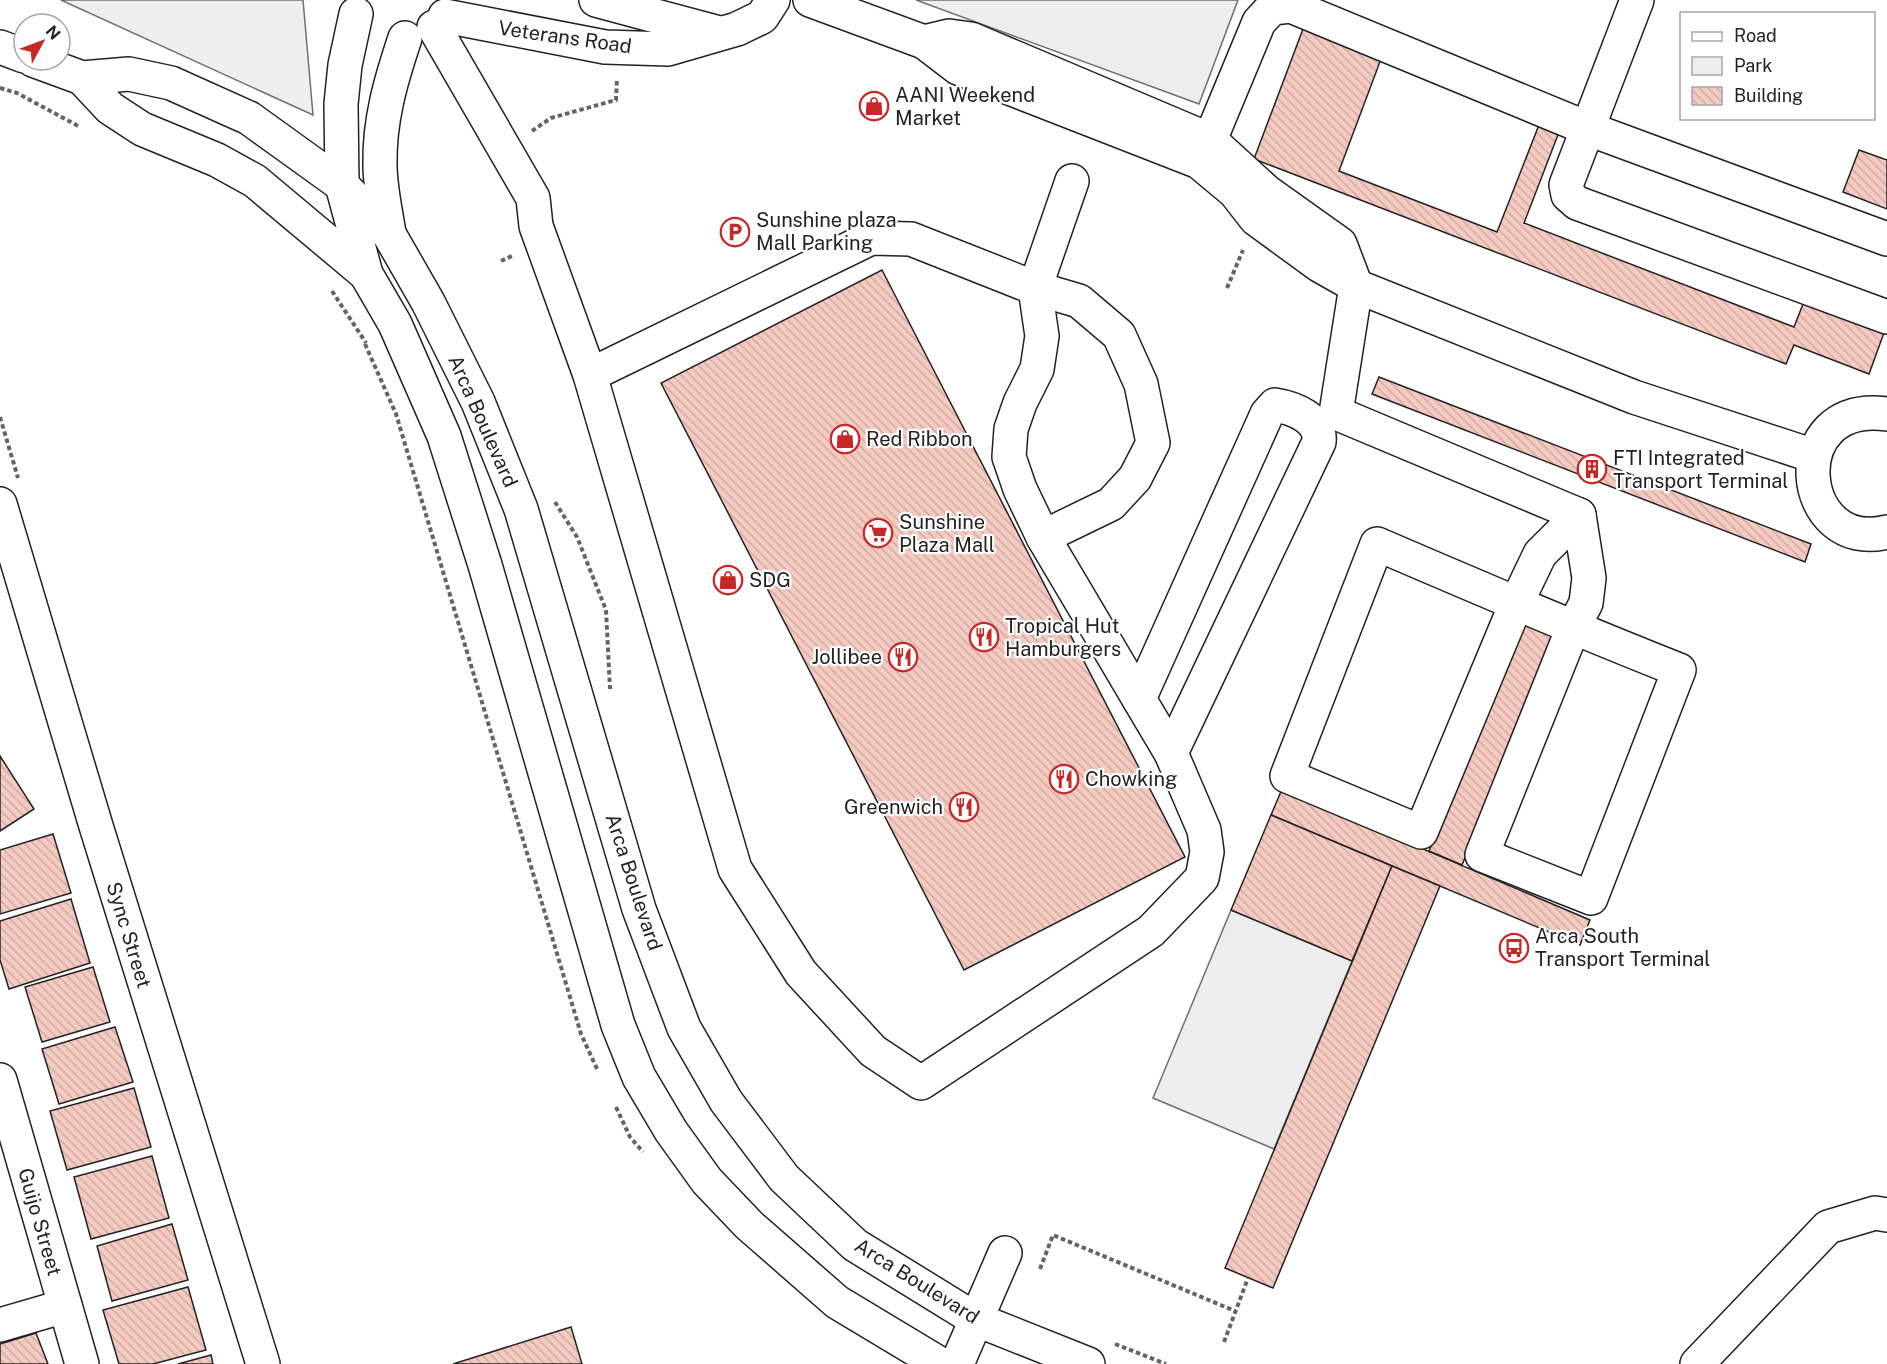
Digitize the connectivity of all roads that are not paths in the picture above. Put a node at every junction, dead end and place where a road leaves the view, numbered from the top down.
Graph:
1 (596, 0) edge
2 (772, 0) edge
3 (810, 0) edge
4 (1637, 0) edge
5 (353, 7) edge
6 (431, 23) edge
7 (719, 33) junction
8 (924, 42) junction
9 (65, 72) edge
10 (81, 78) junction
11 (1589, 129) junction
12 (1210, 140) junction
13 (1072, 181) dead end
14 (342, 185) junction
15 (536, 226) junction
16 (389, 234) junction
17 (1887, 239) edge
18 (366, 274) junction
19 (1356, 286) junction
20 (1035, 288) junction
21 (1887, 317) edge
22 (590, 375) junction
23 (1887, 414) edge
24 (1814, 456) junction
25 (0, 504) edge
26 (1579, 515) junction
27 (1887, 532) edge
28 (1043, 537) junction
29 (1516, 604) junction
30 (1573, 628) junction
31 (1139, 699) junction
32 (1171, 753) junction
33 (0, 1080) edge
34 (1887, 1215) edge
35 (1005, 1252) dead end
36 (64, 1306) junction
37 (975, 1319) junction
38 (0, 1325) edge
39 (82, 1364) edge
40 (263, 1364) edge
41 (940, 1364) edge
42 (957, 1364) edge
43 (1088, 1364) edge
44 (1697, 1364) edge

1 - 7 street, Veterans Road
2 - 7 street, Veterans Road
3 - 8 street
4 - 11 street
5 - 6 street, Veterans Road
5 - 14 street, Arca Boulevard
6 - 7 street, Veterans Road
6 - 15 street
6 - 15 street
6 - 16 street, Arca Boulevard
8 - 12 street
8 - 19 street
9 - 10 street, Arca Boulevard
10 - 14 street, Arca Boulevard
10 - 18 street, Arca Boulevard
11 - 12 street
11 - 17 street
11 - 21 street
12 - 19 street
13 - 20 street
14 - 16 street, Arca Boulevard
14 - 18 street, Arca Boulevard
15 - 22 street
16 - 37 street, Arca Boulevard
18 - 41 street, Arca Boulevard
19 - 24 street
19 - 26 street
20 - 22 street
20 - 28 street
20 - 28 street
22 - 32 street
23 - 24 street
24 - 27 street
25 - 40 street, Sync Street
26 - 29 street
26 - 30 street
28 - 31 street
29 - 29 street
29 - 30 street
30 - 30 street
31 - 32 street
31 - 32 street
33 - 36 street, Guijo Street
34 - 44 street
35 - 37 street
36 - 38 street
36 - 39 street, Guijo Street
37 - 42 street
37 - 43 street, Arca Boulevard

